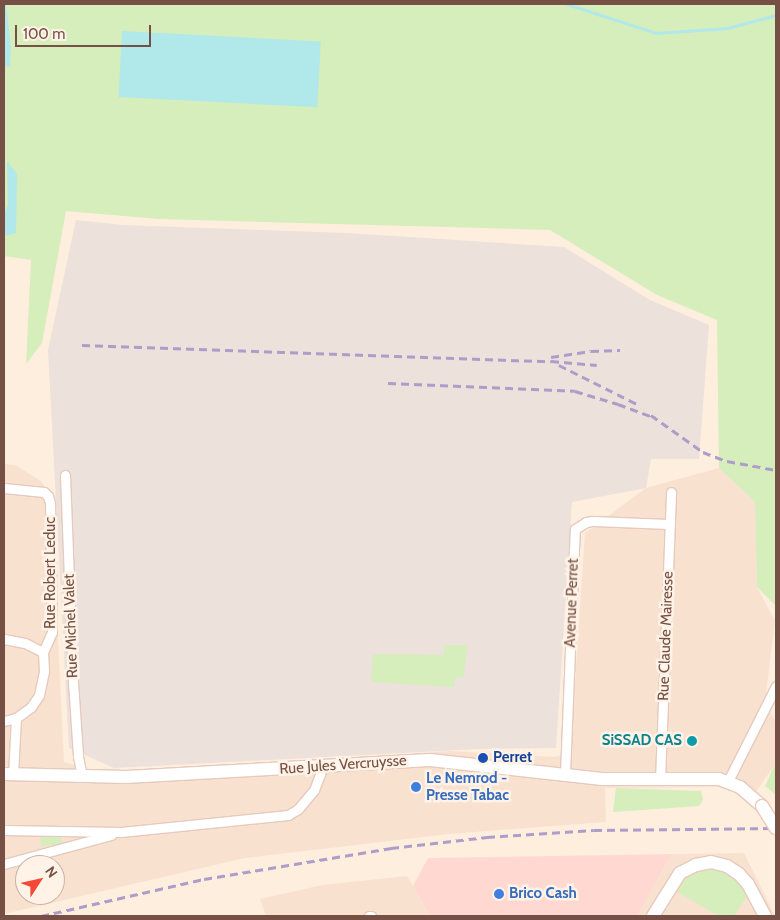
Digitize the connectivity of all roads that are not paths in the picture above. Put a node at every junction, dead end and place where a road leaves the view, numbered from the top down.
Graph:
1 (65, 475) dead end
2 (4, 488) edge
3 (671, 492) dead end
4 (670, 524) junction
5 (4, 639) edge
6 (42, 652) junction
7 (776, 686) edge
8 (16, 718) junction
9 (4, 721) edge
10 (323, 767) junction
11 (565, 774) junction
12 (8, 775) edge
13 (82, 776) junction
14 (660, 780) junction
15 (728, 781) junction
16 (776, 828) edge
17 (4, 830) edge
18 (121, 832) junction
19 (4, 864) edge
20 (653, 916) edge
21 (765, 916) edge

1 - 13 street, Rue Michel Valet
2 - 6 street, Rue Robert Leduc
3 - 4 street, Rue Claude Mairesse
4 - 11 street, Avenue Perret
4 - 14 street, Rue Claude Mairesse
5 - 6 street, Rue Robert Leduc
6 - 8 street
7 - 15 street
8 - 9 street
8 - 12 street
10 - 11 main road, Rue Jules Vercruysse
10 - 13 main road, Rue Jules Vercruysse
10 - 18 street
11 - 14 main road, Rue Jules Vercruysse
12 - 13 main road, Rue Jules Vercruysse
14 - 15 main road, Rue Jules Vercruysse
15 - 16 main road, Rue Jules Vercruysse, bridge
17 - 18 street
18 - 19 street
20 - 21 main road

